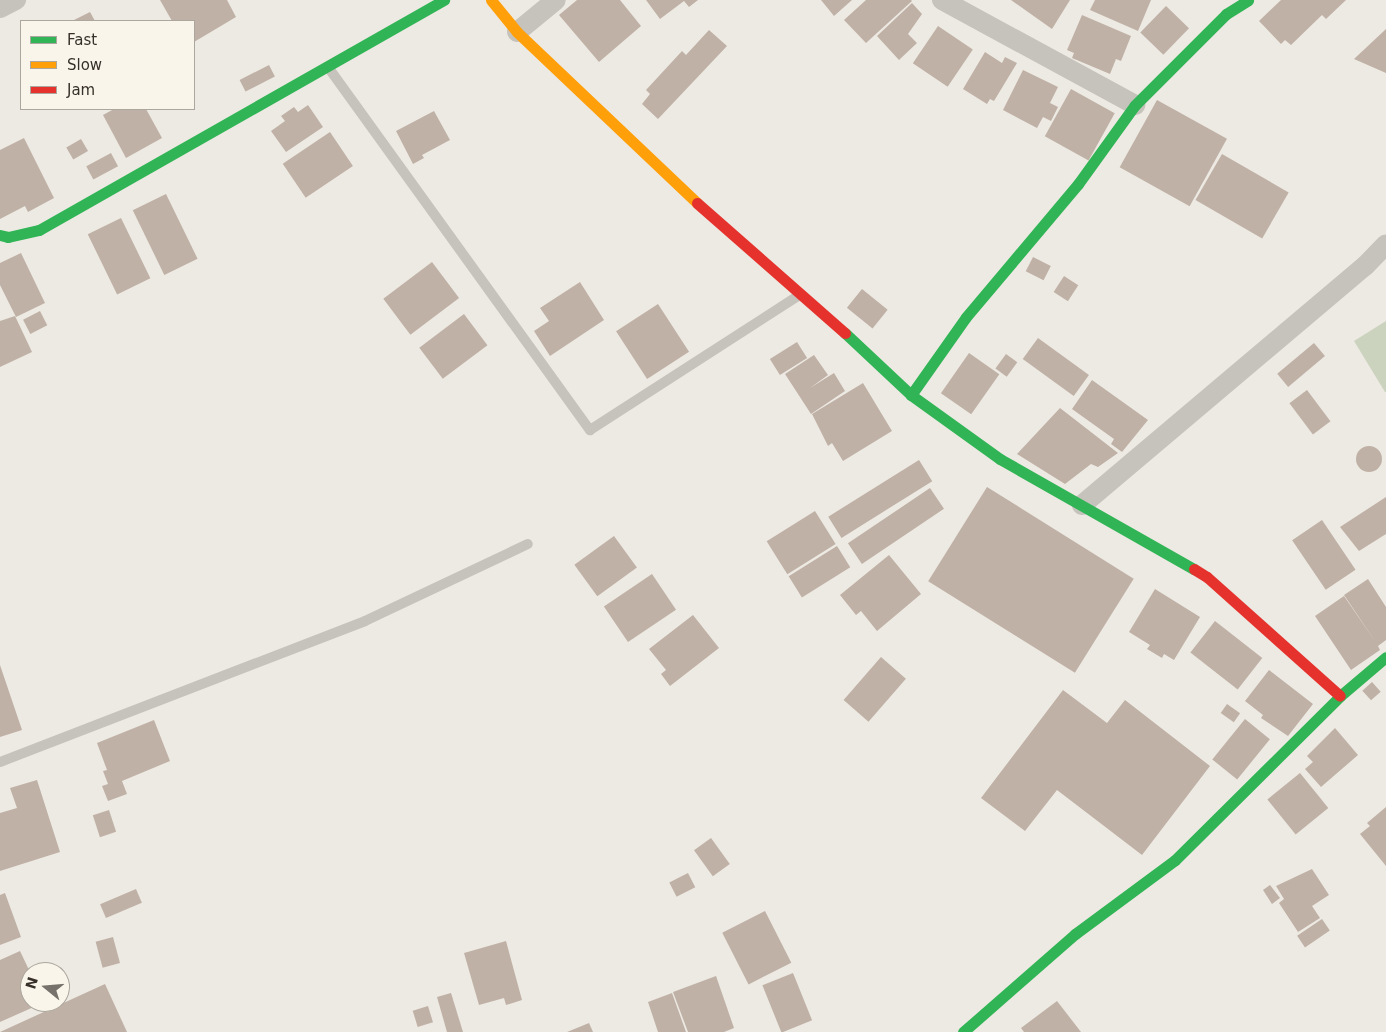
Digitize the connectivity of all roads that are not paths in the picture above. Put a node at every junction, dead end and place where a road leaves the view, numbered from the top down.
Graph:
1 (16, 0) edge
2 (444, 0) edge
3 (491, 0) edge
4 (556, 0) edge
5 (942, 0) edge
6 (1248, 0) edge
7 (0, 8) edge
8 (517, 32) junction
9 (328, 66) junction
10 (1135, 105) junction
11 (0, 235) edge
12 (1386, 244) edge
13 (803, 293) junction
14 (911, 395) junction
15 (1082, 504) junction
16 (528, 544) dead end
17 (1386, 656) edge
18 (1340, 696) junction
19 (0, 762) edge
20 (963, 1032) edge

1 - 7 street
2 - 9 street
3 - 8 street
4 - 8 street
5 - 10 street
6 - 10 street
8 - 13 street
9 - 11 street
9 - 13 lane
10 - 14 street
12 - 15 street
13 - 14 street
14 - 15 street
15 - 18 street
16 - 19 lane
17 - 18 street
18 - 20 street

